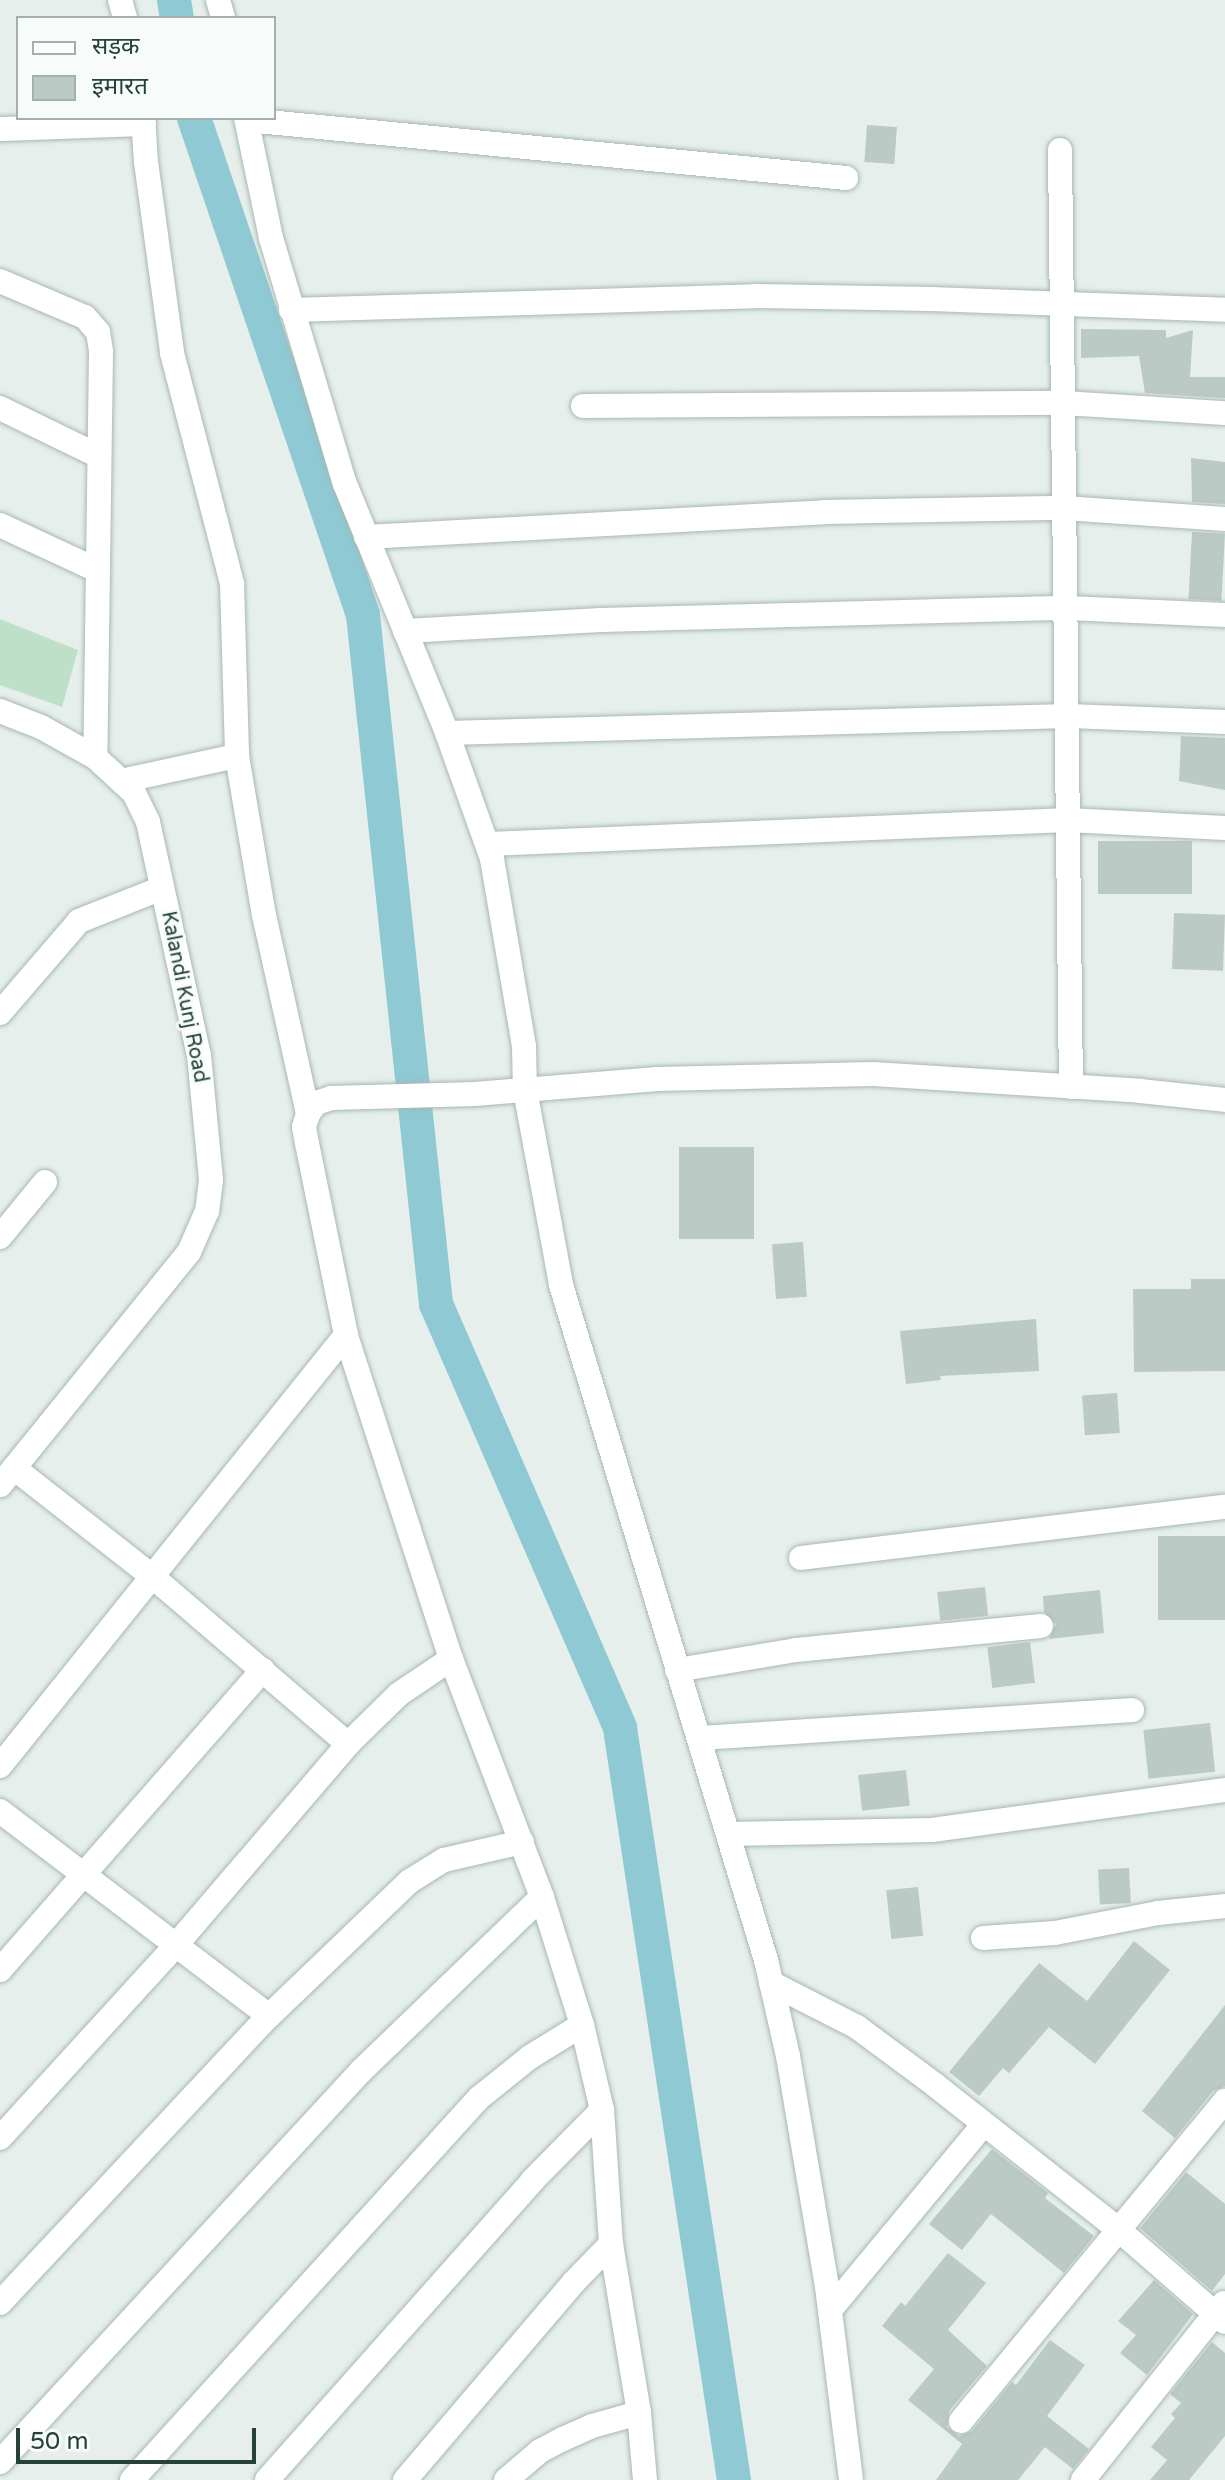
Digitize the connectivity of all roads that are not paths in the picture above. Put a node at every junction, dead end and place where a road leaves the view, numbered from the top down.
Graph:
1 (247, 120) edge
2 (257, 120) edge
3 (143, 121) edge
4 (0, 129) edge
5 (1060, 150) dead end
6 (846, 178) dead end
7 (0, 281) edge
8 (1064, 305) junction
9 (291, 310) junction
10 (1225, 310) edge
11 (1064, 403) junction
12 (583, 406) dead end
13 (0, 408) edge
14 (1225, 413) edge
15 (97, 455) junction
16 (1064, 508) junction
17 (1225, 519) edge
18 (0, 525) edge
19 (366, 537) junction
20 (97, 570) junction
21 (1067, 608) junction
22 (1225, 615) edge
23 (405, 631) junction
24 (0, 711) edge
25 (1069, 716) junction
26 (1225, 722) edge
27 (447, 733) junction
28 (237, 756) junction
29 (95, 757) junction
30 (121, 781) junction
31 (1068, 820) junction
32 (1225, 828) edge
33 (488, 844) junction
34 (162, 888) junction
35 (0, 1013) edge
36 (1071, 1087) junction
37 (525, 1090) junction
38 (1225, 1100) edge
39 (308, 1114) junction
40 (45, 1182) dead end
41 (0, 1237) edge
42 (346, 1335) junction
43 (7, 1477) edge
44 (1225, 1507) edge
45 (801, 1558) dead end
46 (153, 1577) junction
47 (1041, 1626) dead end
48 (451, 1659) junction
49 (263, 1670) junction
50 (677, 1670) junction
51 (1132, 1710) dead end
52 (701, 1738) junction
53 (348, 1744) junction
54 (0, 1766) edge
55 (1225, 1790) edge
56 (0, 1811) edge
57 (729, 1834) junction
58 (522, 1842) junction
59 (86, 1876) junction
60 (542, 1897) junction
61 (1225, 1906) edge
62 (983, 1938) dead end
63 (176, 1945) junction
64 (0, 1970) edge
65 (771, 1983) junction
66 (269, 2016) junction
67 (582, 2025) junction
68 (1225, 2101) edge
69 (602, 2110) junction
70 (984, 2124) junction
71 (0, 2138) edge
72 (1119, 2230) junction
73 (611, 2244) junction
74 (0, 2303) edge
75 (830, 2310) junction
76 (1222, 2312) edge
77 (639, 2413) junction
78 (961, 2421) dead end
79 (0, 2462) edge
80 (132, 2480) edge
81 (267, 2480) edge
82 (405, 2480) edge
83 (506, 2480) edge
84 (645, 2480) edge
85 (851, 2480) edge
86 (1083, 2480) edge

1 - 9 street
2 - 6 street
3 - 4 street
3 - 28 street
5 - 8 street
7 - 15 street
8 - 9 street
8 - 10 street
8 - 11 street
9 - 19 street
11 - 12 street
11 - 14 street
11 - 16 street
13 - 15 street
15 - 20 street
16 - 17 street
16 - 19 street
16 - 21 street
18 - 20 street
19 - 23 street
20 - 29 street
21 - 22 street
21 - 23 street
21 - 25 street
23 - 27 street
24 - 29 street, Kalandi Kunj Road
25 - 26 street
25 - 27 street
25 - 31 street
27 - 33 street
28 - 30 street
28 - 39 street
29 - 30 street, Kalandi Kunj Road
30 - 34 street, Kalandi Kunj Road
31 - 32 street
31 - 33 street
31 - 36 street
33 - 37 street
34 - 35 street
34 - 43 street, Kalandi Kunj Road
36 - 37 street
36 - 38 street
37 - 39 street
37 - 50 street
39 - 42 street
40 - 41 street
42 - 46 street
42 - 48 street
43 - 46 street
44 - 45 street
46 - 49 street
46 - 54 street
47 - 50 street
48 - 53 street
48 - 58 street
49 - 53 street
49 - 59 street
50 - 52 street
51 - 52 street
52 - 57 street
53 - 63 street
55 - 57 street
56 - 59 street
57 - 65 street
58 - 60 street
58 - 66 street
59 - 63 street
59 - 64 street
60 - 67 street
60 - 79 street
61 - 62 street
63 - 66 street
63 - 71 street
65 - 70 street
65 - 75 street
66 - 74 street
67 - 69 street
67 - 80 street
68 - 72 street
69 - 73 street
69 - 81 street
70 - 72 street
70 - 75 street
72 - 76 street
72 - 78 street
73 - 77 street
73 - 82 street
75 - 85 street
76 - 86 street
77 - 83 street
77 - 84 street

